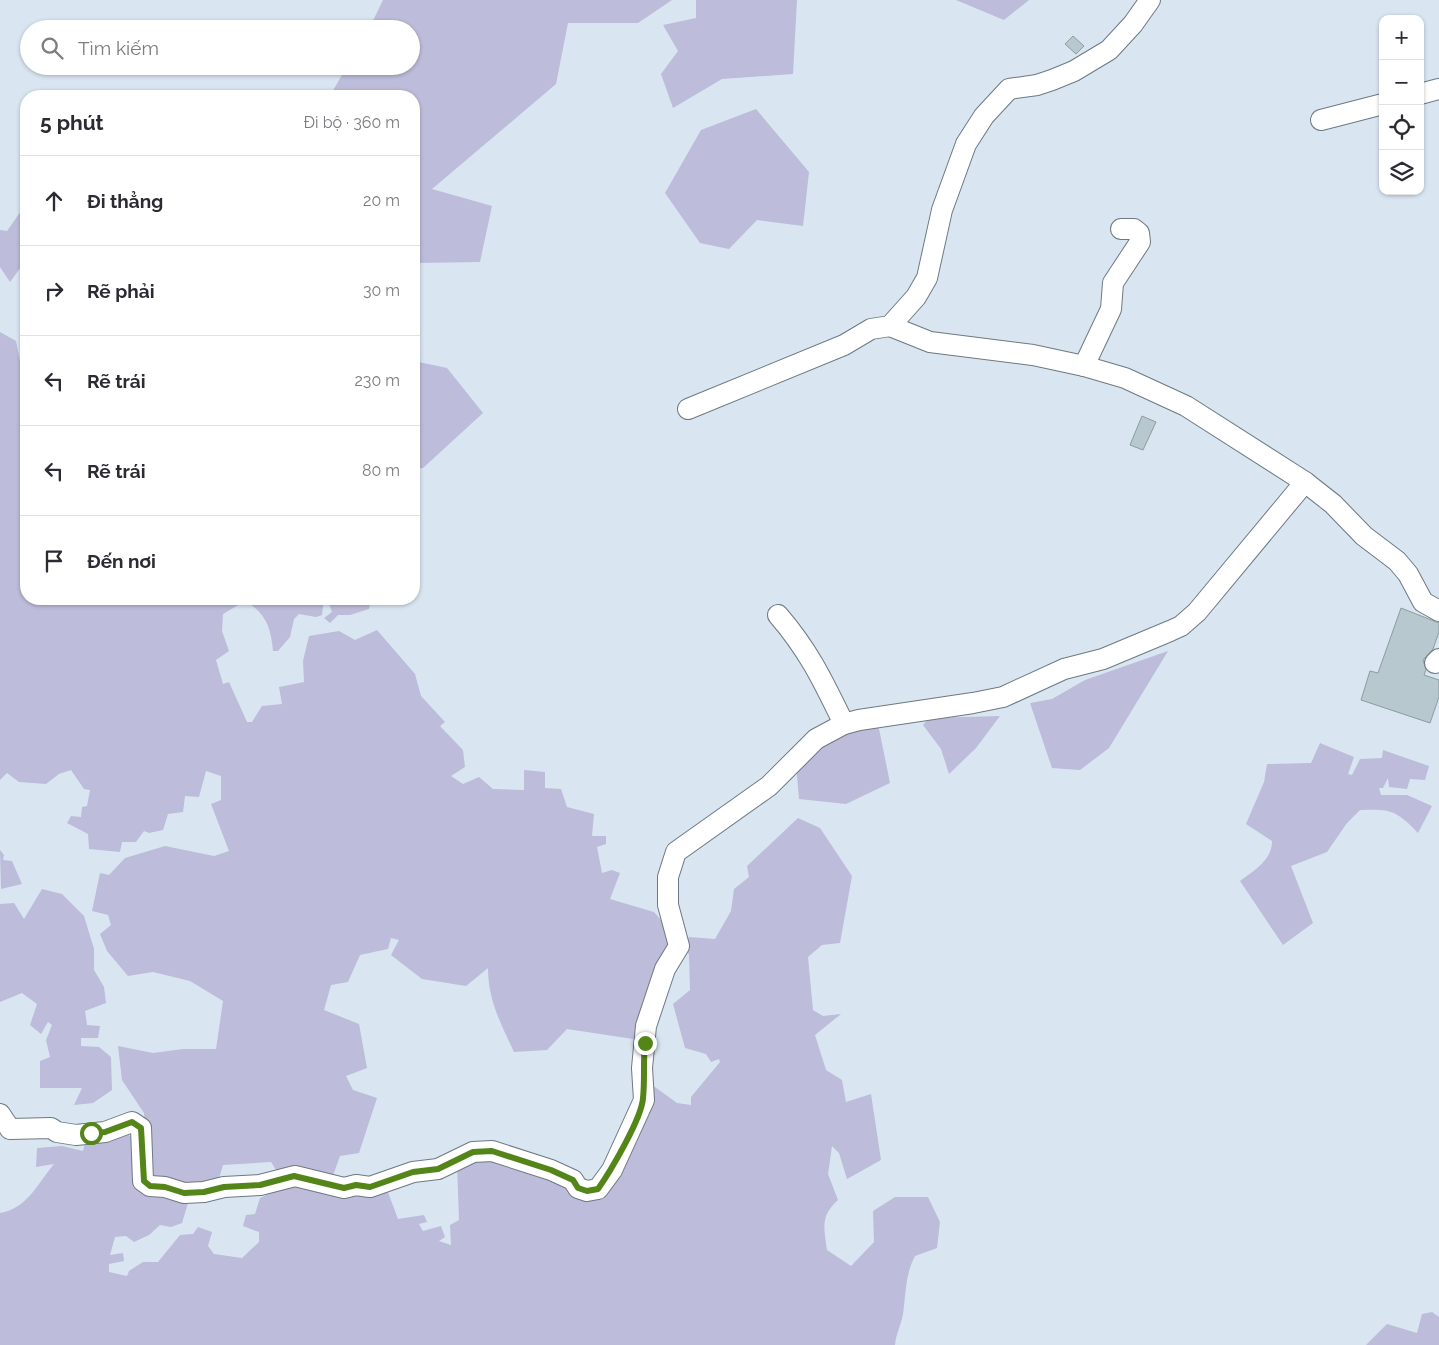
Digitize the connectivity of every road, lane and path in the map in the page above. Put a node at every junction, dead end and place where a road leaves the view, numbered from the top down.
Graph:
1 (1150, 0) edge
2 (1439, 89) edge
3 (1424, 93) edge
4 (1379, 105) edge
5 (1322, 120) dead end
6 (1121, 229) dead end
7 (890, 326) junction
8 (1084, 366) junction
9 (688, 409) dead end
10 (1305, 482) junction
11 (1439, 611) edge
12 (778, 615) dead end
13 (844, 724) junction
14 (0, 1114) edge

1 - 7 street
2 - 3 street
4 - 5 street
6 - 8 street
7 - 8 street
7 - 9 street
8 - 10 street
10 - 11 street
10 - 13 street
12 - 13 street
13 - 14 street

